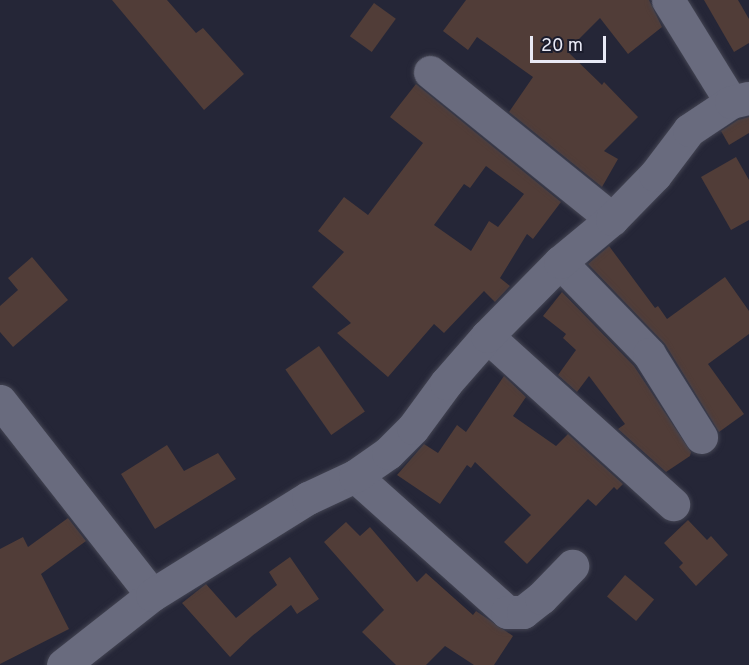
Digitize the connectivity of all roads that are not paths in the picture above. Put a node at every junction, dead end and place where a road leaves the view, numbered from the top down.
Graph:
1 (668, 0) edge
2 (430, 72) dead end
3 (740, 100) edge
4 (612, 219) junction
5 (560, 262) junction
6 (487, 336) junction
7 (0, 401) edge
8 (701, 437) dead end
9 (355, 476) junction
10 (673, 504) dead end
11 (572, 566) dead end
12 (152, 595) junction
13 (63, 665) edge

1 - 3 street
2 - 4 street
3 - 4 street
4 - 5 street
5 - 6 street
5 - 8 street
6 - 9 street
6 - 10 street
7 - 12 street
9 - 11 street
9 - 12 street
12 - 13 street

